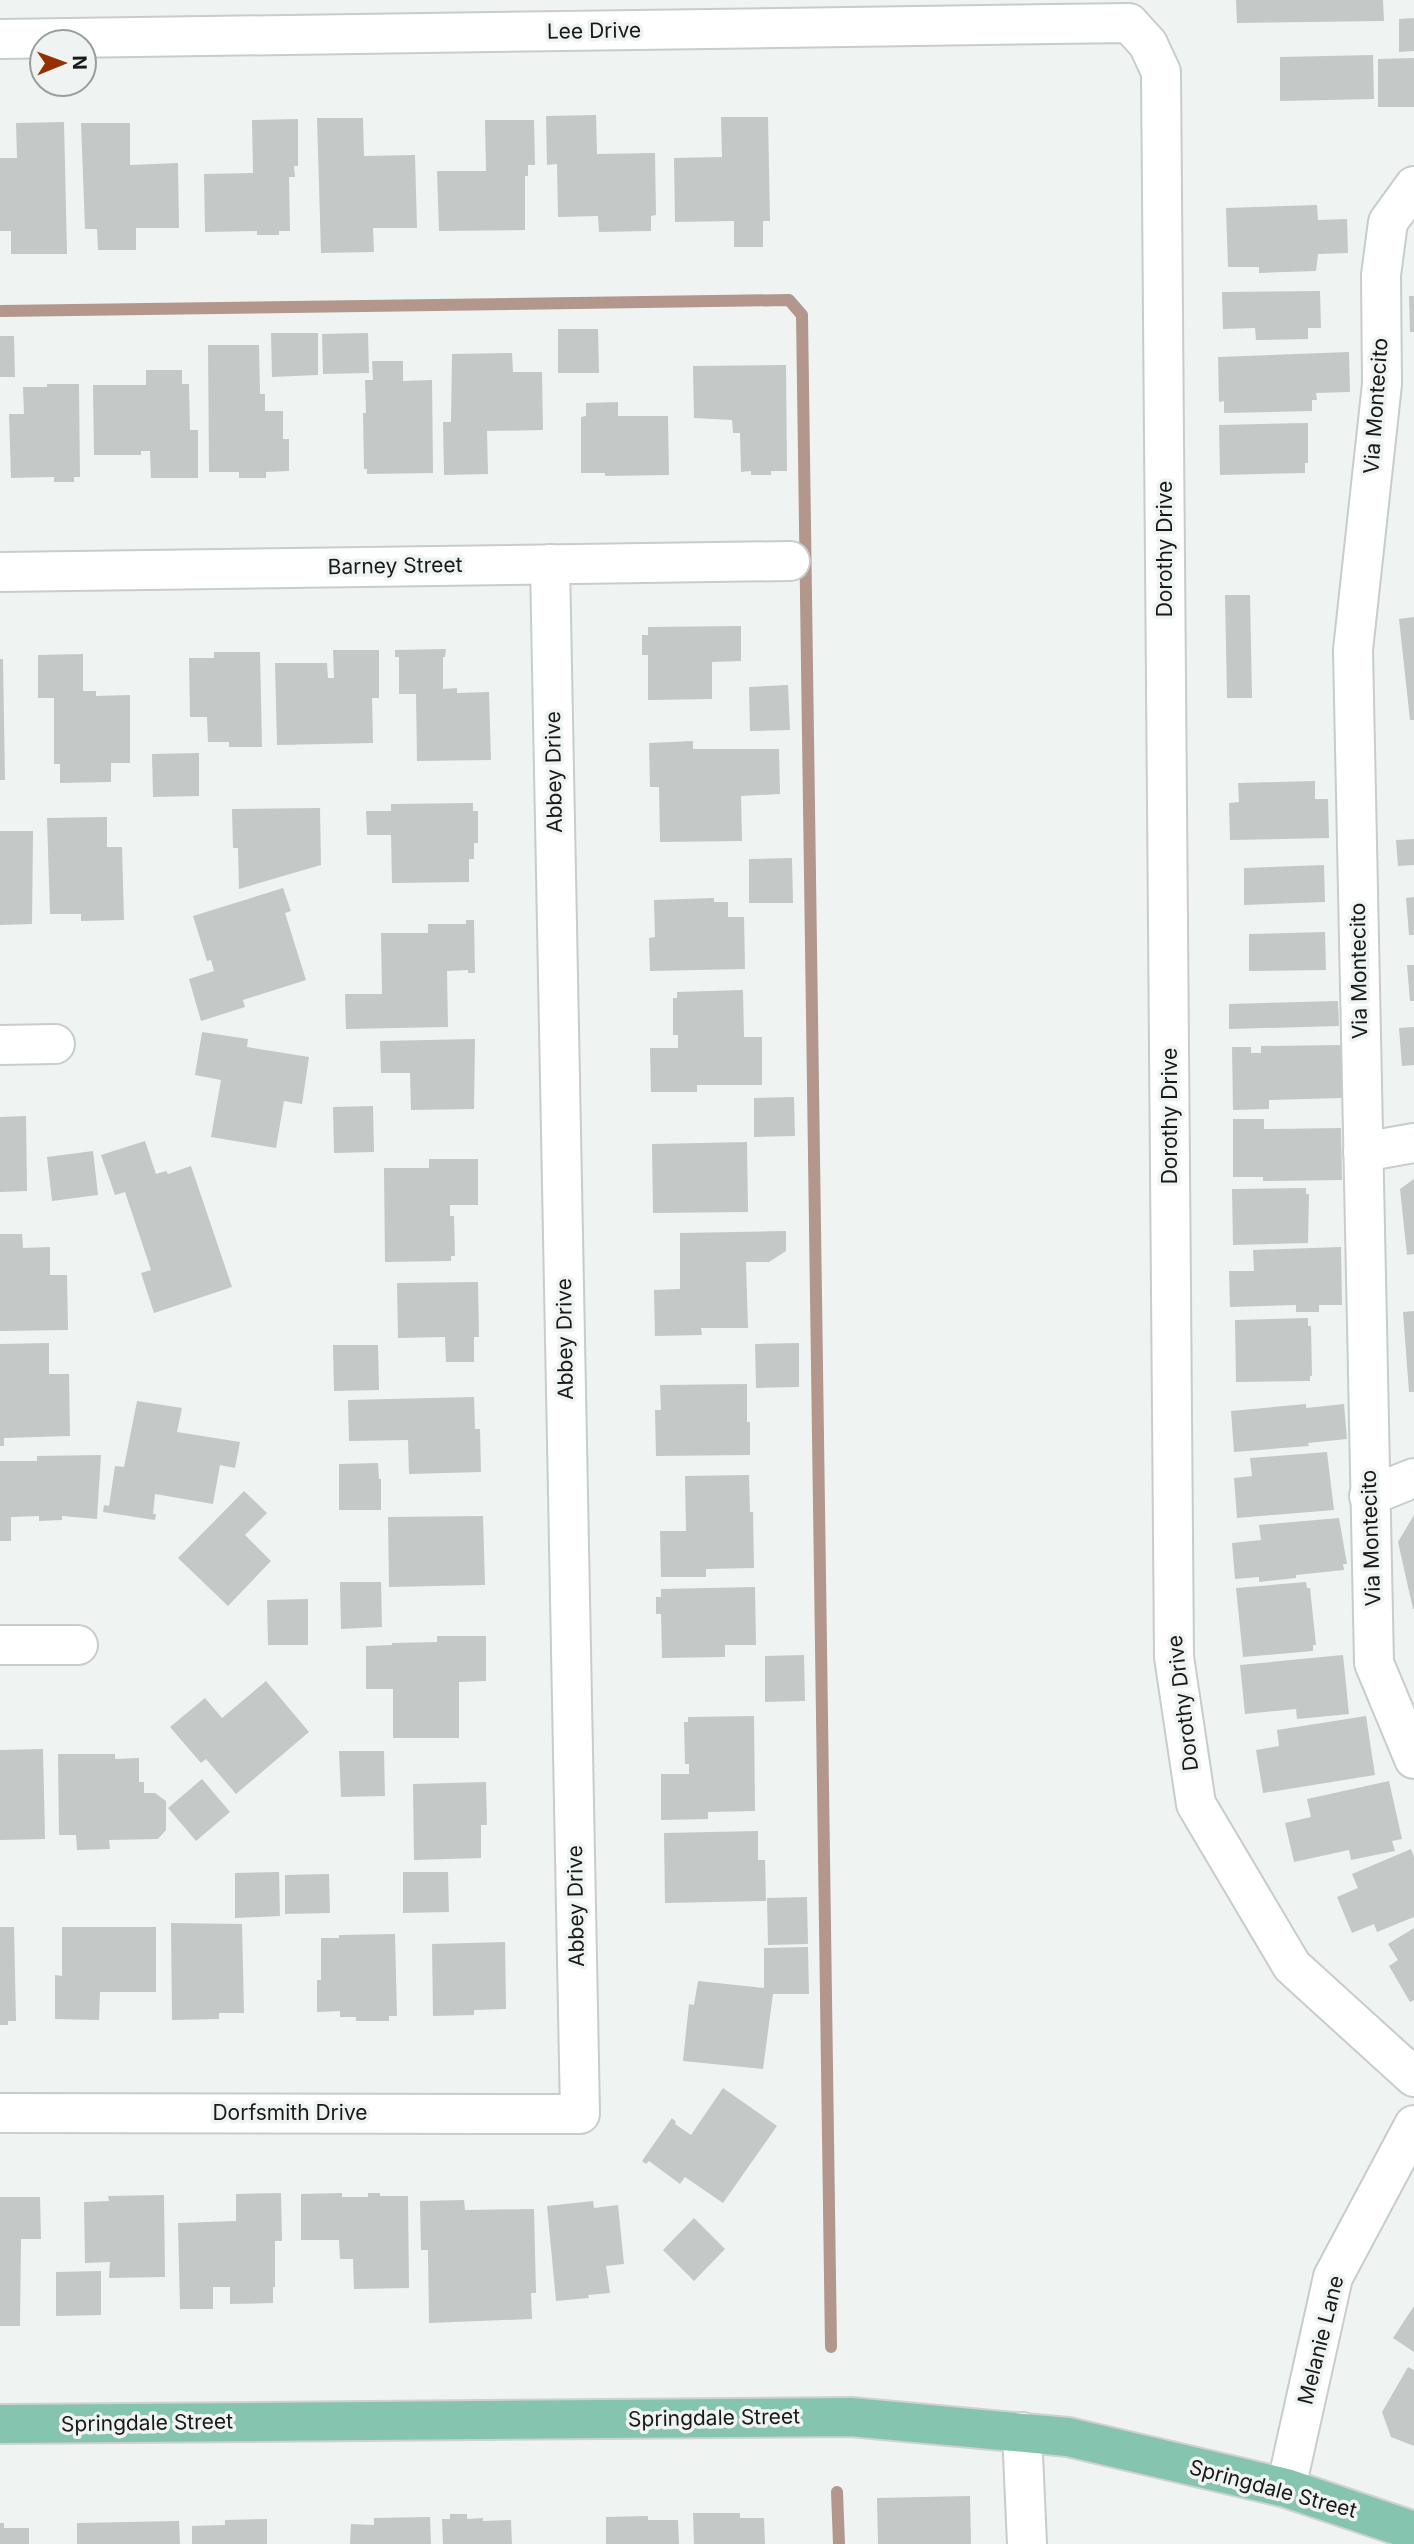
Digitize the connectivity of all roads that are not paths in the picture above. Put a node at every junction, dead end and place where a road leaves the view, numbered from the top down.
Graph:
1 (588, 16) edge
2 (0, 39) edge
3 (1161, 72) joint
4 (1414, 186) edge
5 (790, 561) dead end
6 (550, 564) junction
7 (0, 572) edge
8 (55, 1044) dead end
9 (0, 1045) edge
10 (1414, 1143) edge
11 (1363, 1152) junction
12 (1414, 1478) edge
13 (1369, 1496) junction
14 (0, 1645) edge
15 (78, 1645) dead end
16 (1414, 1759) edge
17 (1414, 2077) edge
18 (0, 2112) edge
19 (580, 2114) joint
20 (1414, 2125) edge
21 (0, 2424) edge
22 (1022, 2432) junction
23 (1286, 2488) junction
24 (1406, 2534) edge
25 (1027, 2544) edge

1 - 2 street, Lee Drive
1 - 3 street, Lee Drive
3 - 17 street, Dorothy Drive
4 - 11 street, Via Montecito
5 - 6 street, Barney Street
6 - 7 street, Barney Street
6 - 19 street, Abbey Drive
8 - 9 street
10 - 11 street
11 - 13 street, Via Montecito
12 - 13 street
13 - 16 street, Via Montecito
14 - 15 street
18 - 19 street, Dorfsmith Drive
20 - 23 street, Melanie Lane
21 - 22 main road, Springdale Street
22 - 23 main road, Springdale Street
22 - 25 street
23 - 24 main road, Springdale Street

